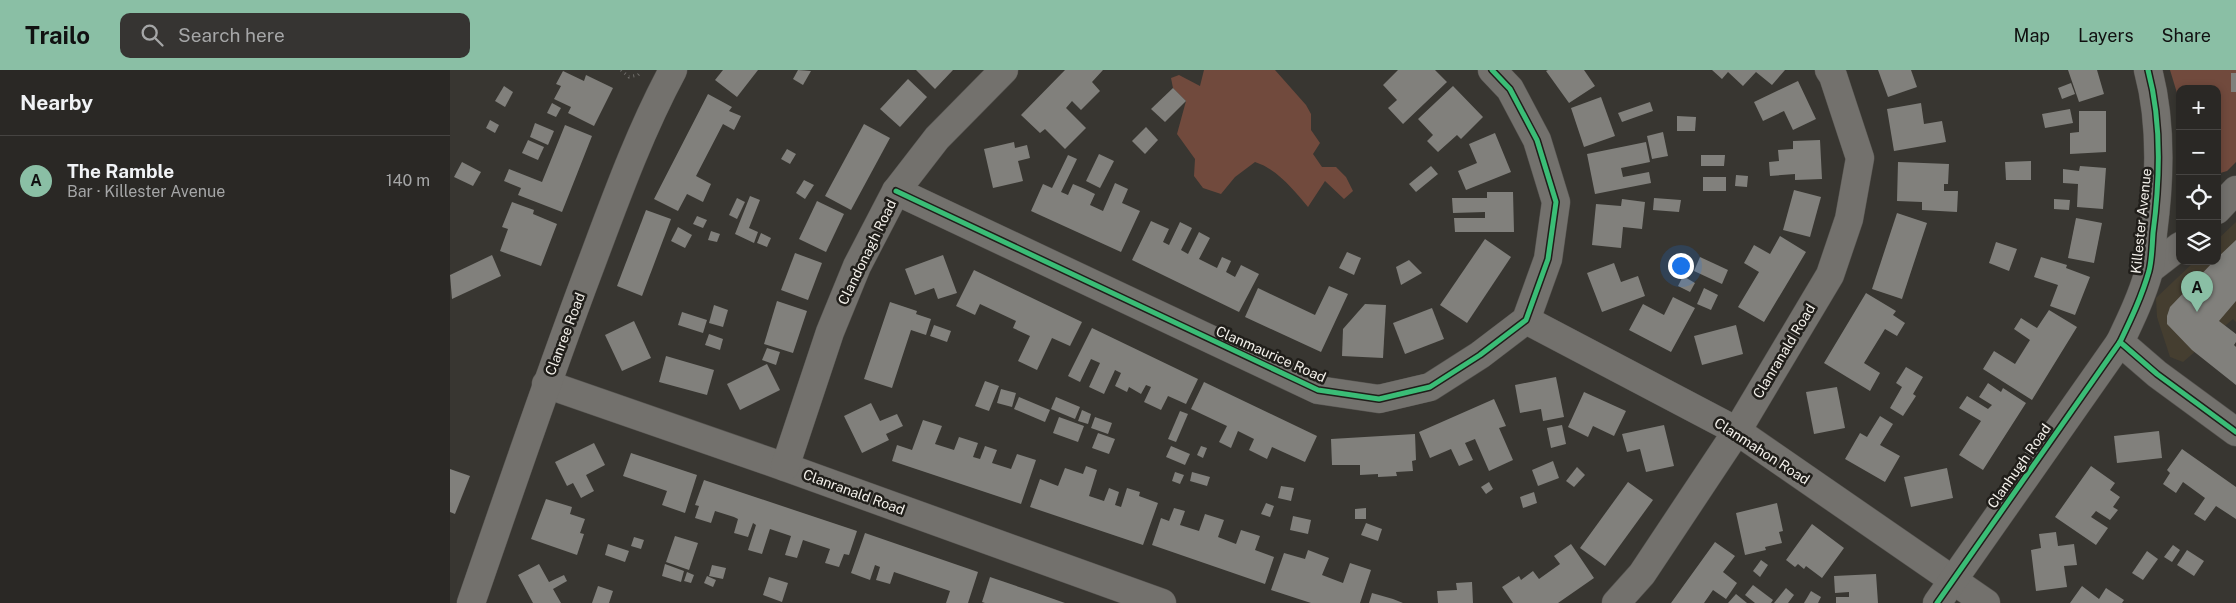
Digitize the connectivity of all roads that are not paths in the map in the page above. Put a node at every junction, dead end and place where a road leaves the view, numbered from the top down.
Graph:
1 (673, 70) edge
2 (1004, 70) edge
3 (1492, 70) edge
4 (1829, 70) edge
5 (2148, 70) edge
6 (896, 190) junction
7 (2236, 190) edge
8 (2221, 206) edge
9 (2176, 249) edge
10 (2149, 270) junction
11 (1526, 320) junction
12 (2120, 342) junction
13 (546, 384) junction
14 (1737, 431) junction
15 (2236, 432) edge
16 (785, 467) junction
17 (1953, 580) junction
18 (471, 603) edge
19 (1162, 603) edge
20 (1616, 603) edge
21 (1937, 603) edge
22 (1986, 603) edge

1 - 13 street, Clanree Road
2 - 6 street, Clandonagh Road
3 - 11 street
4 - 14 street, Clanranald Road
5 - 10 street, Killester Avenue
6 - 11 street, Clanmaurice Road
6 - 16 street, Clandonagh Road
7 - 8 street
9 - 10 street, Killester Avenue
10 - 12 street, Killester Avenue
11 - 14 street, Clanmahon Road
12 - 15 street
12 - 17 street, Clanhugh Road
13 - 16 street, Clanranald Road
13 - 18 street, Clanree Road
14 - 17 street, Clanmahon Road
14 - 20 street, Clanranald Road
16 - 19 street, Clanranald Road
17 - 21 street, Clanhugh Road
17 - 22 street, Clanmahon Road

